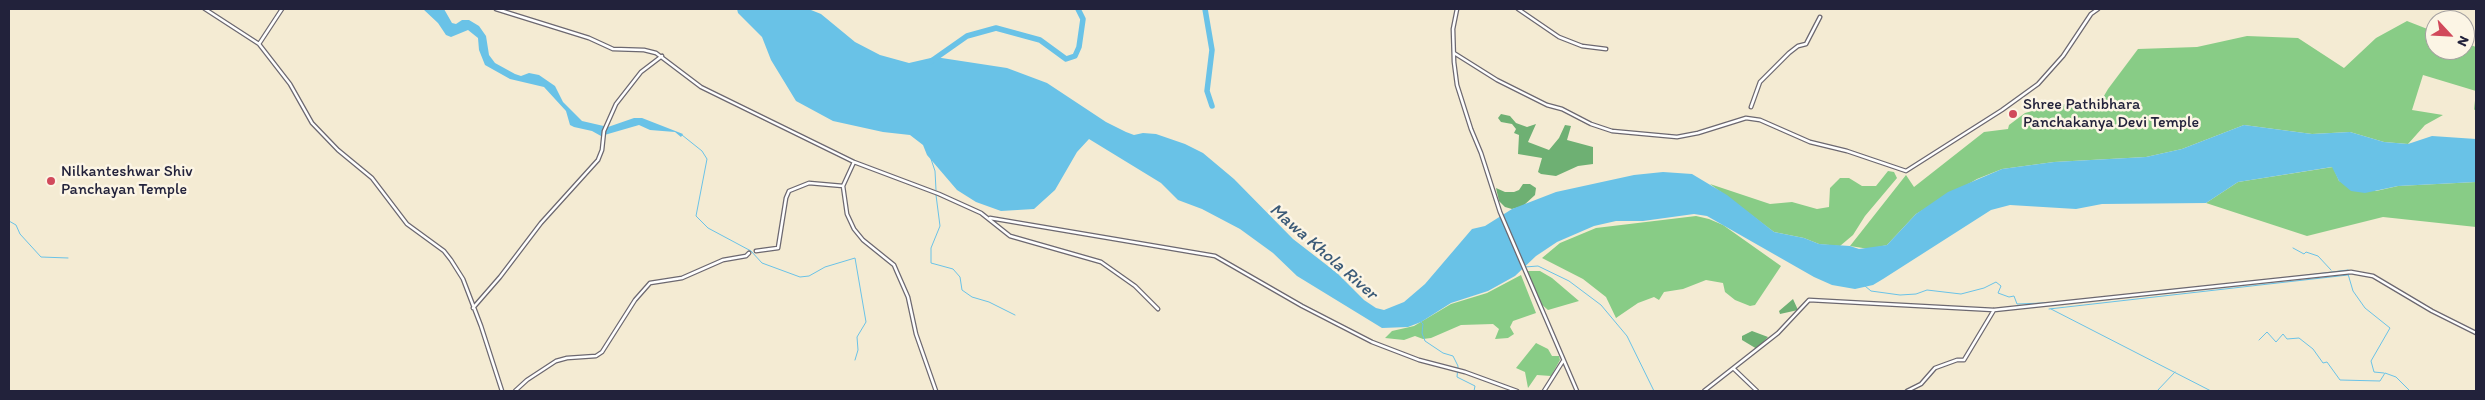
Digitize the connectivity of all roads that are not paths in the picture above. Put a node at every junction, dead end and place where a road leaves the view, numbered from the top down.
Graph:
1 (205, 9) edge
2 (282, 9) edge
3 (496, 9) edge
4 (1457, 9) edge
5 (1518, 9) edge
6 (2098, 9) edge
7 (1820, 17) dead end
8 (260, 44) junction
9 (1606, 49) dead end
10 (1454, 53) junction
11 (662, 56) junction
12 (1751, 107) dead end
13 (854, 162) junction
14 (843, 186) junction
15 (989, 218) junction
16 (756, 251) dead end
17 (748, 253) dead end
18 (473, 308) junction
19 (1158, 309) dead end
20 (1994, 310) junction
21 (2476, 333) edge
22 (1564, 360) junction
23 (1734, 369) junction
24 (502, 391) edge
25 (515, 391) edge
26 (936, 391) edge
27 (1517, 391) edge
28 (1544, 391) edge
29 (1577, 391) edge
30 (1704, 391) edge
31 (1757, 391) edge
32 (1907, 391) edge

1 - 8 street
2 - 8 street
3 - 11 street
4 - 10 street
5 - 9 street
6 - 10 street
7 - 12 street
8 - 18 street
10 - 22 street
11 - 13 street
11 - 18 street
13 - 14 street
13 - 15 street
14 - 16 street
14 - 26 street
15 - 19 street
15 - 27 street
17 - 25 street
18 - 24 street
20 - 21 street
20 - 23 street
20 - 32 street
22 - 28 street
22 - 29 street
23 - 30 street
23 - 31 street

